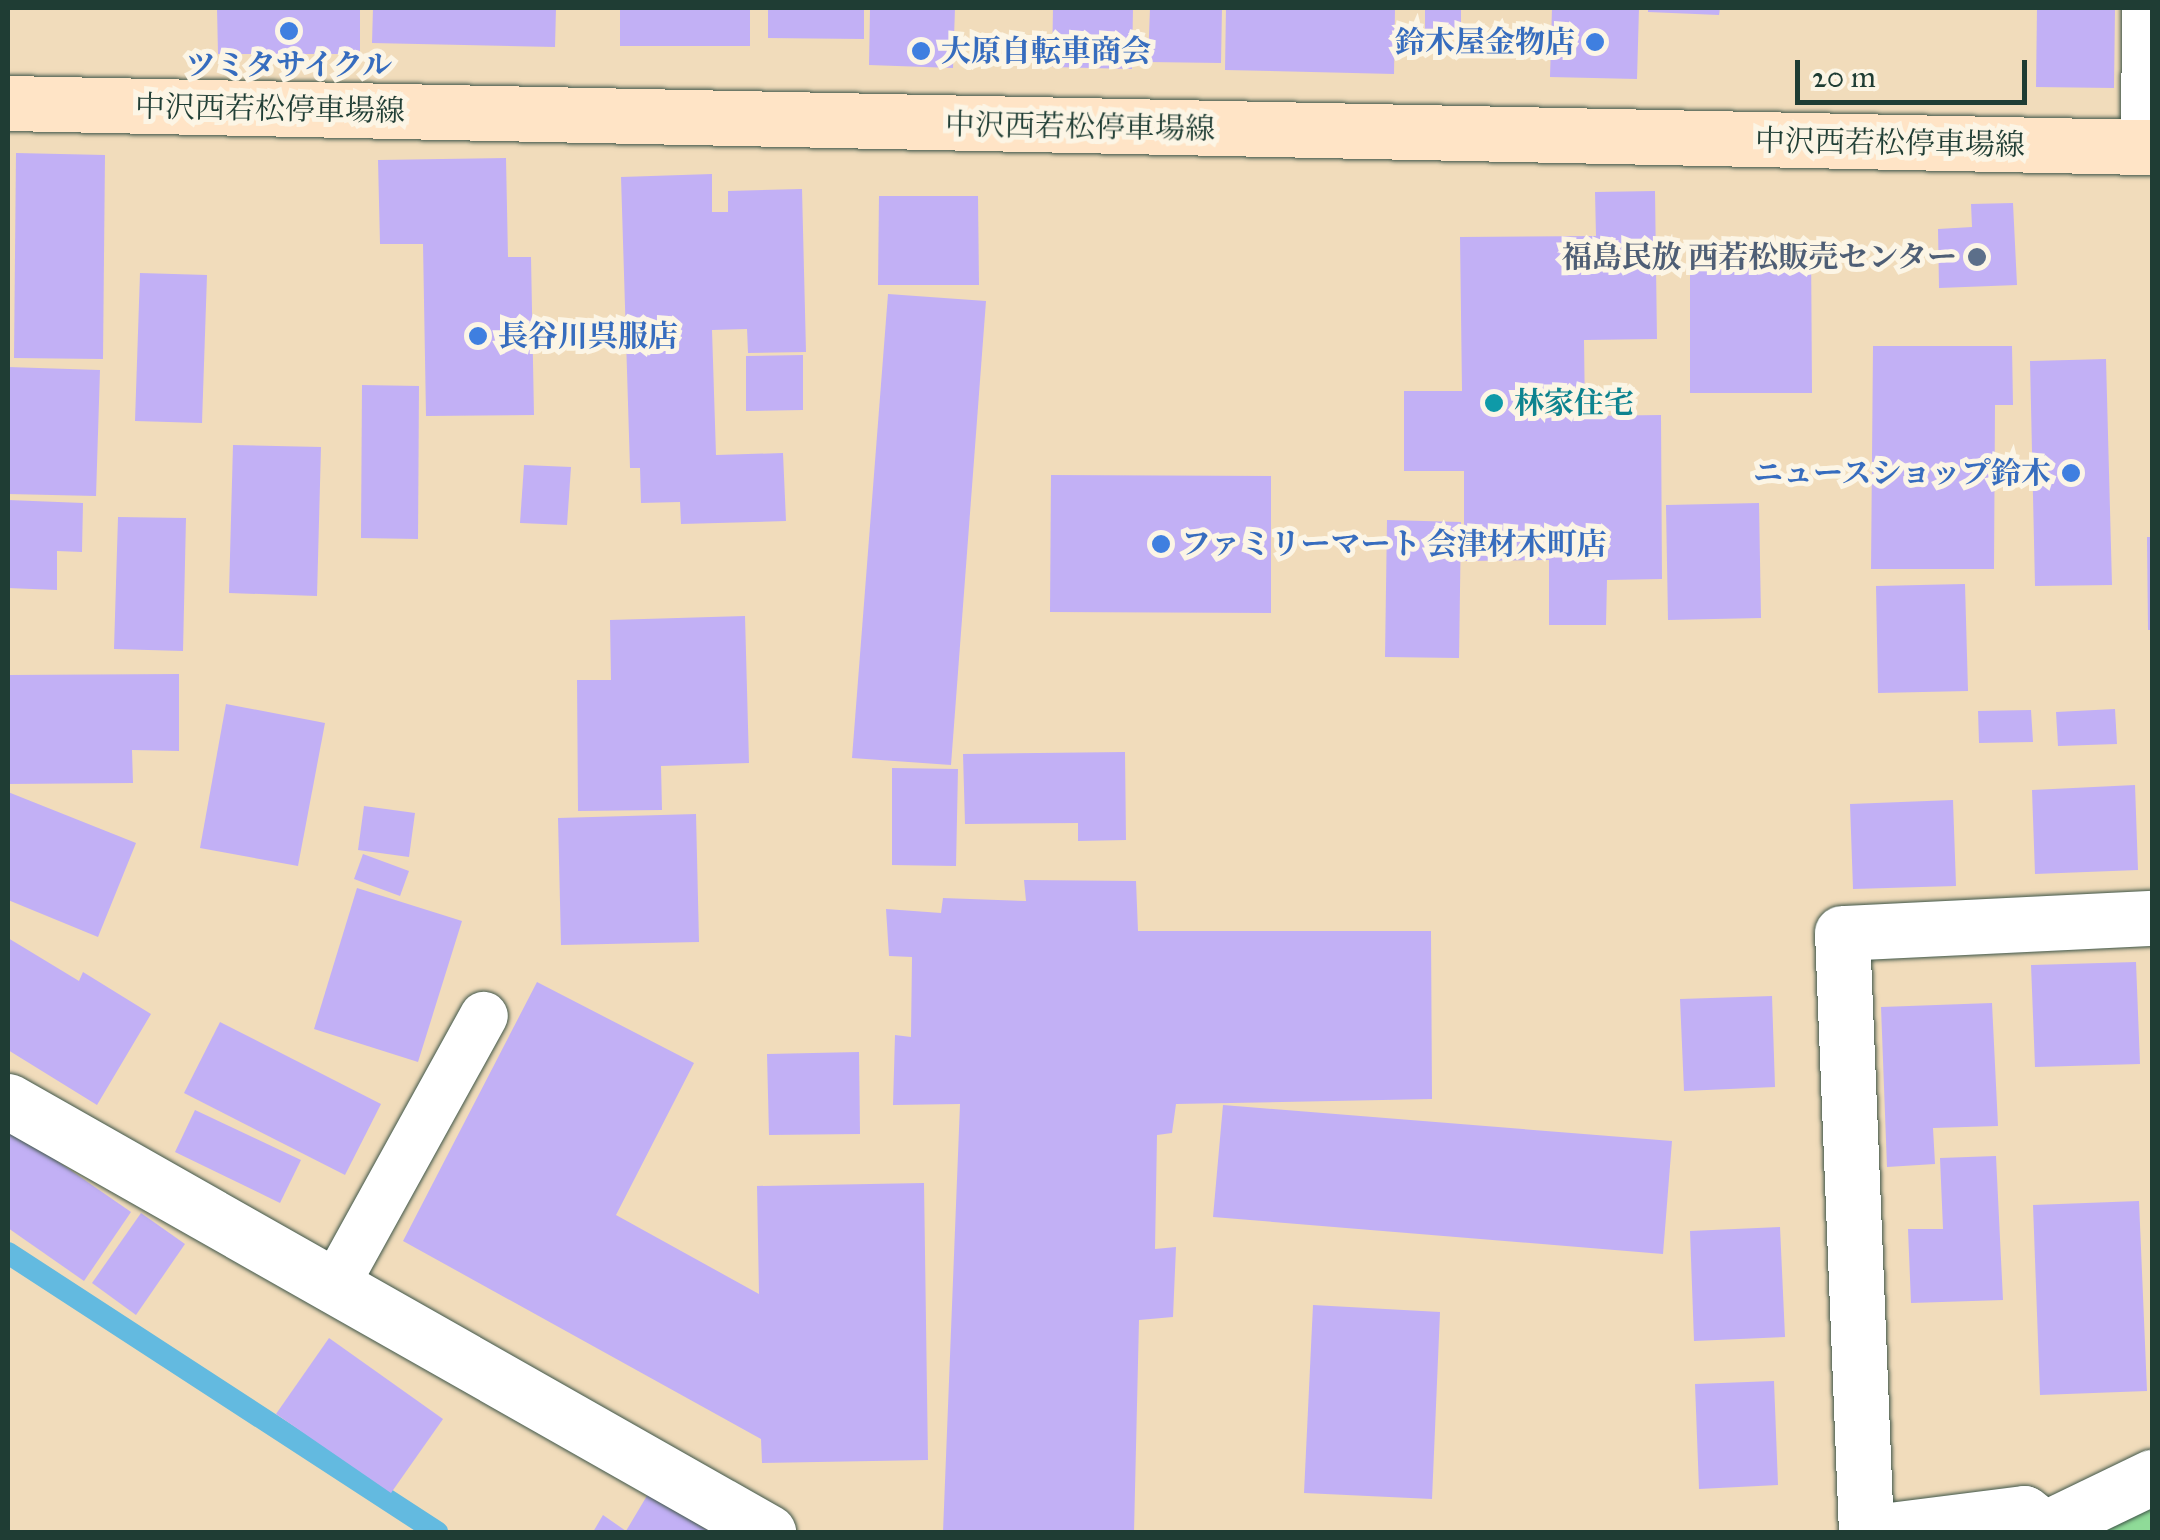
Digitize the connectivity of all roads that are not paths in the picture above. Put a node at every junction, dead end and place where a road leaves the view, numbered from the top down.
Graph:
1 (2149, 8) edge
2 (8, 103) edge
3 (2150, 148) edge
4 (2152, 918) edge
5 (484, 1016) dead end
6 (8, 1101) edge
7 (333, 1289) junction
8 (2152, 1477) edge
9 (2047, 1530) edge
10 (768, 1532) edge
11 (1870, 1532) edge

1 - 3 street
2 - 3 main road, 中沢西若松停車場線
4 - 11 street
5 - 7 lane
6 - 7 street
7 - 10 street
8 - 9 street
9 - 11 street

